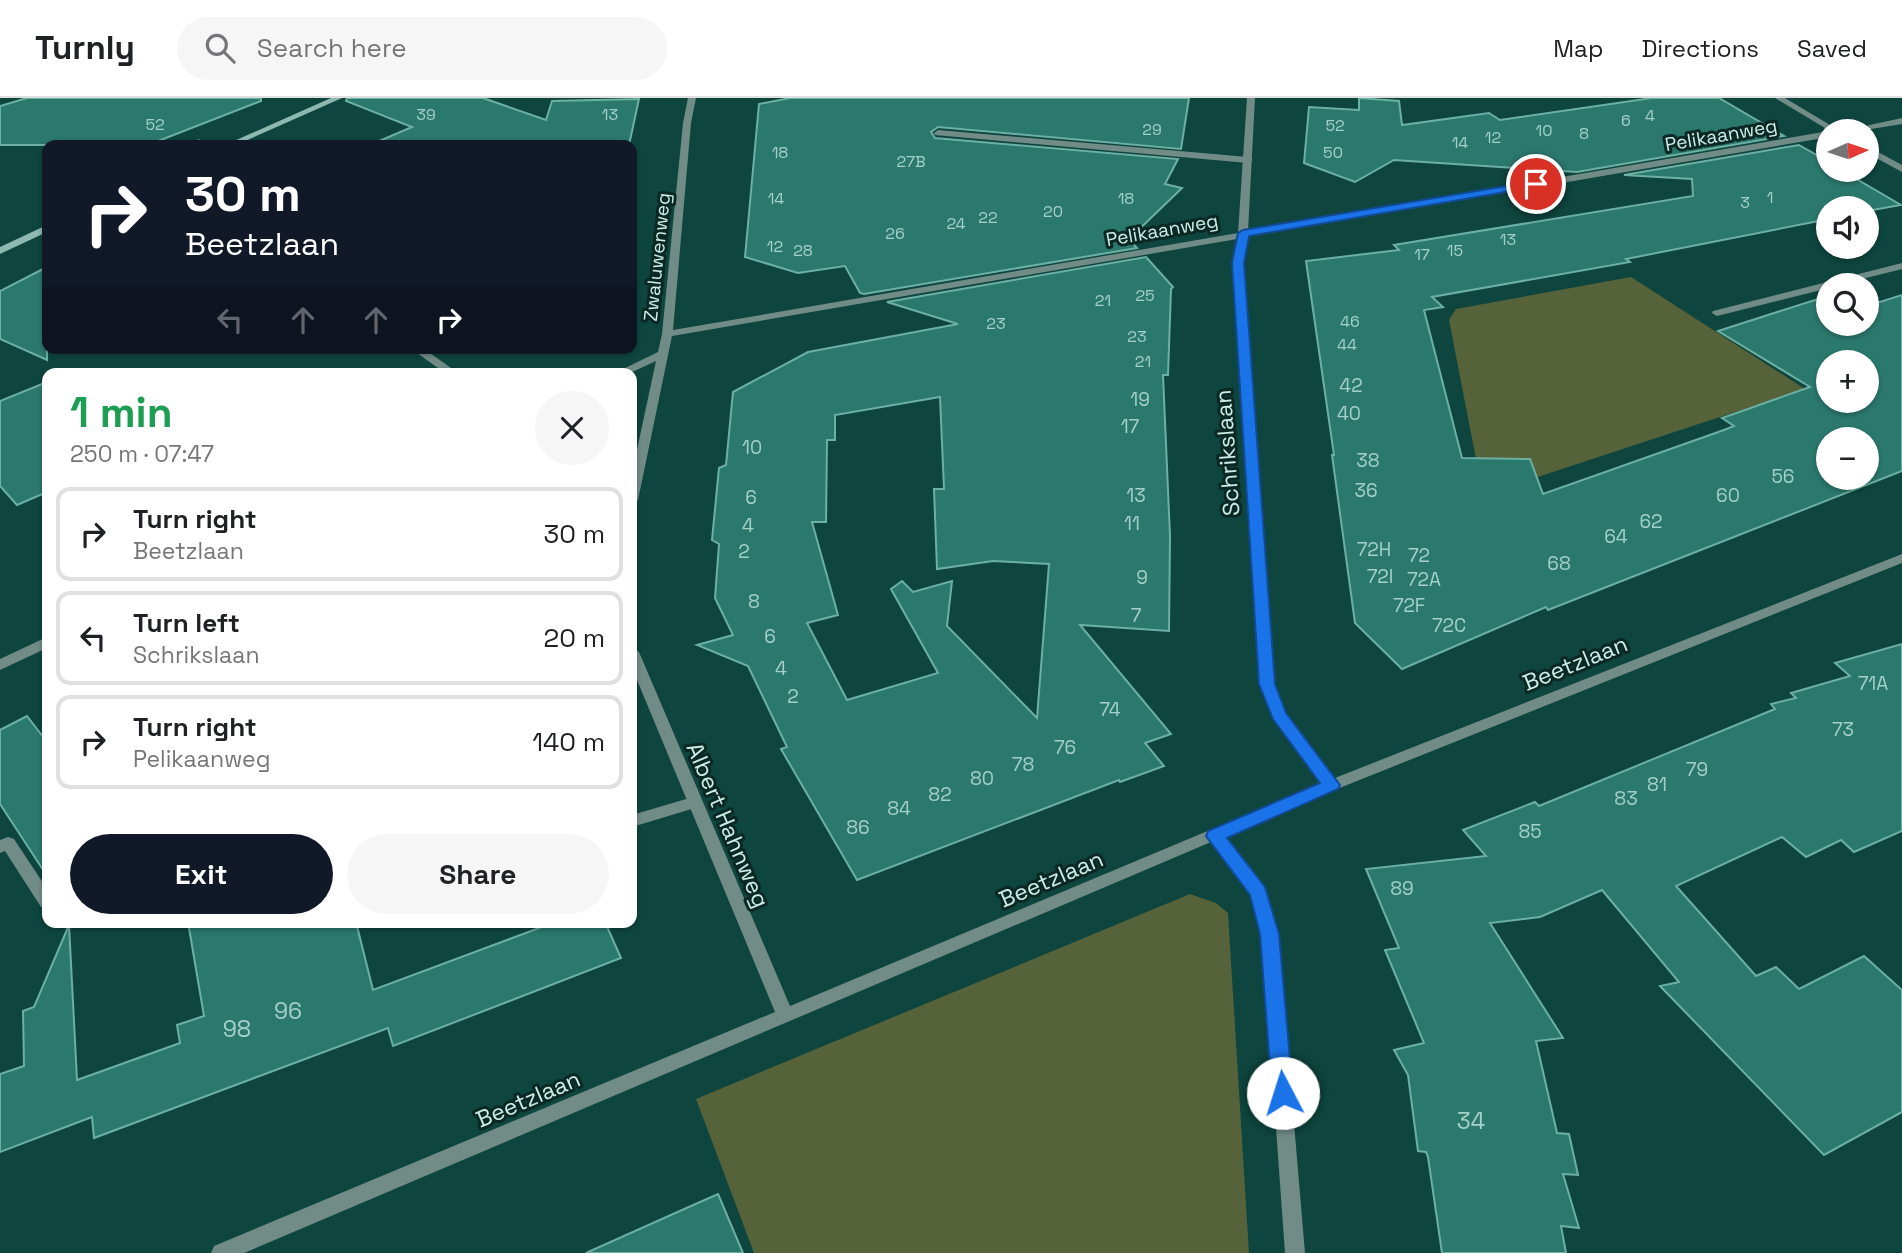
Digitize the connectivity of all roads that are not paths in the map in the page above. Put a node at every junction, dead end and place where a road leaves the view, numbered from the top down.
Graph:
1 (338, 98) edge
2 (692, 98) edge
3 (1251, 98) edge
4 (1779, 98) edge
5 (1816, 119) edge
6 (1902, 121) edge
7 (1880, 125) edge
8 (938, 133) dead end
9 (1816, 136) edge
10 (241, 140) edge
11 (1880, 156) edge
12 (1248, 160) junction
13 (1902, 169) edge
14 (42, 230) edge
15 (1243, 233) junction
16 (0, 251) edge
17 (1902, 266) edge
18 (1717, 313) dead end
19 (667, 334) junction
20 (424, 354) edge
21 (663, 354) junction
22 (445, 368) edge
23 (631, 368) edge
24 (637, 476) edge
25 (1902, 558) edge
26 (42, 644) edge
27 (637, 664) edge
28 (0, 665) edge
29 (1332, 785) junction
30 (693, 803) junction
31 (637, 820) edge
32 (1215, 836) junction
33 (0, 848) edge
34 (42, 894) edge
35 (785, 1015) junction
36 (221, 1253) edge
37 (1295, 1253) edge

1 - 10 street
2 - 19 street, Zwaluwenweg
3 - 12 street, Schrikslaan
4 - 5 street
6 - 7 street
8 - 12 street
9 - 15 street, Pelikaanweg
11 - 13 street
12 - 15 street, Schrikslaan
14 - 16 street
15 - 19 street, Pelikaanweg
15 - 29 street, Schrikslaan
17 - 18 street
19 - 21 street, Zwaluwenweg
20 - 22 street
21 - 23 street
21 - 24 street, Zwaluwenweg
25 - 29 street, Beetzlaan
26 - 28 street
27 - 30 street, Albert Hahnweg
29 - 32 street, Beetzlaan
30 - 31 street
30 - 35 street, Albert Hahnweg
32 - 35 street, Beetzlaan
32 - 37 street
33 - 34 street
35 - 36 street, Beetzlaan

